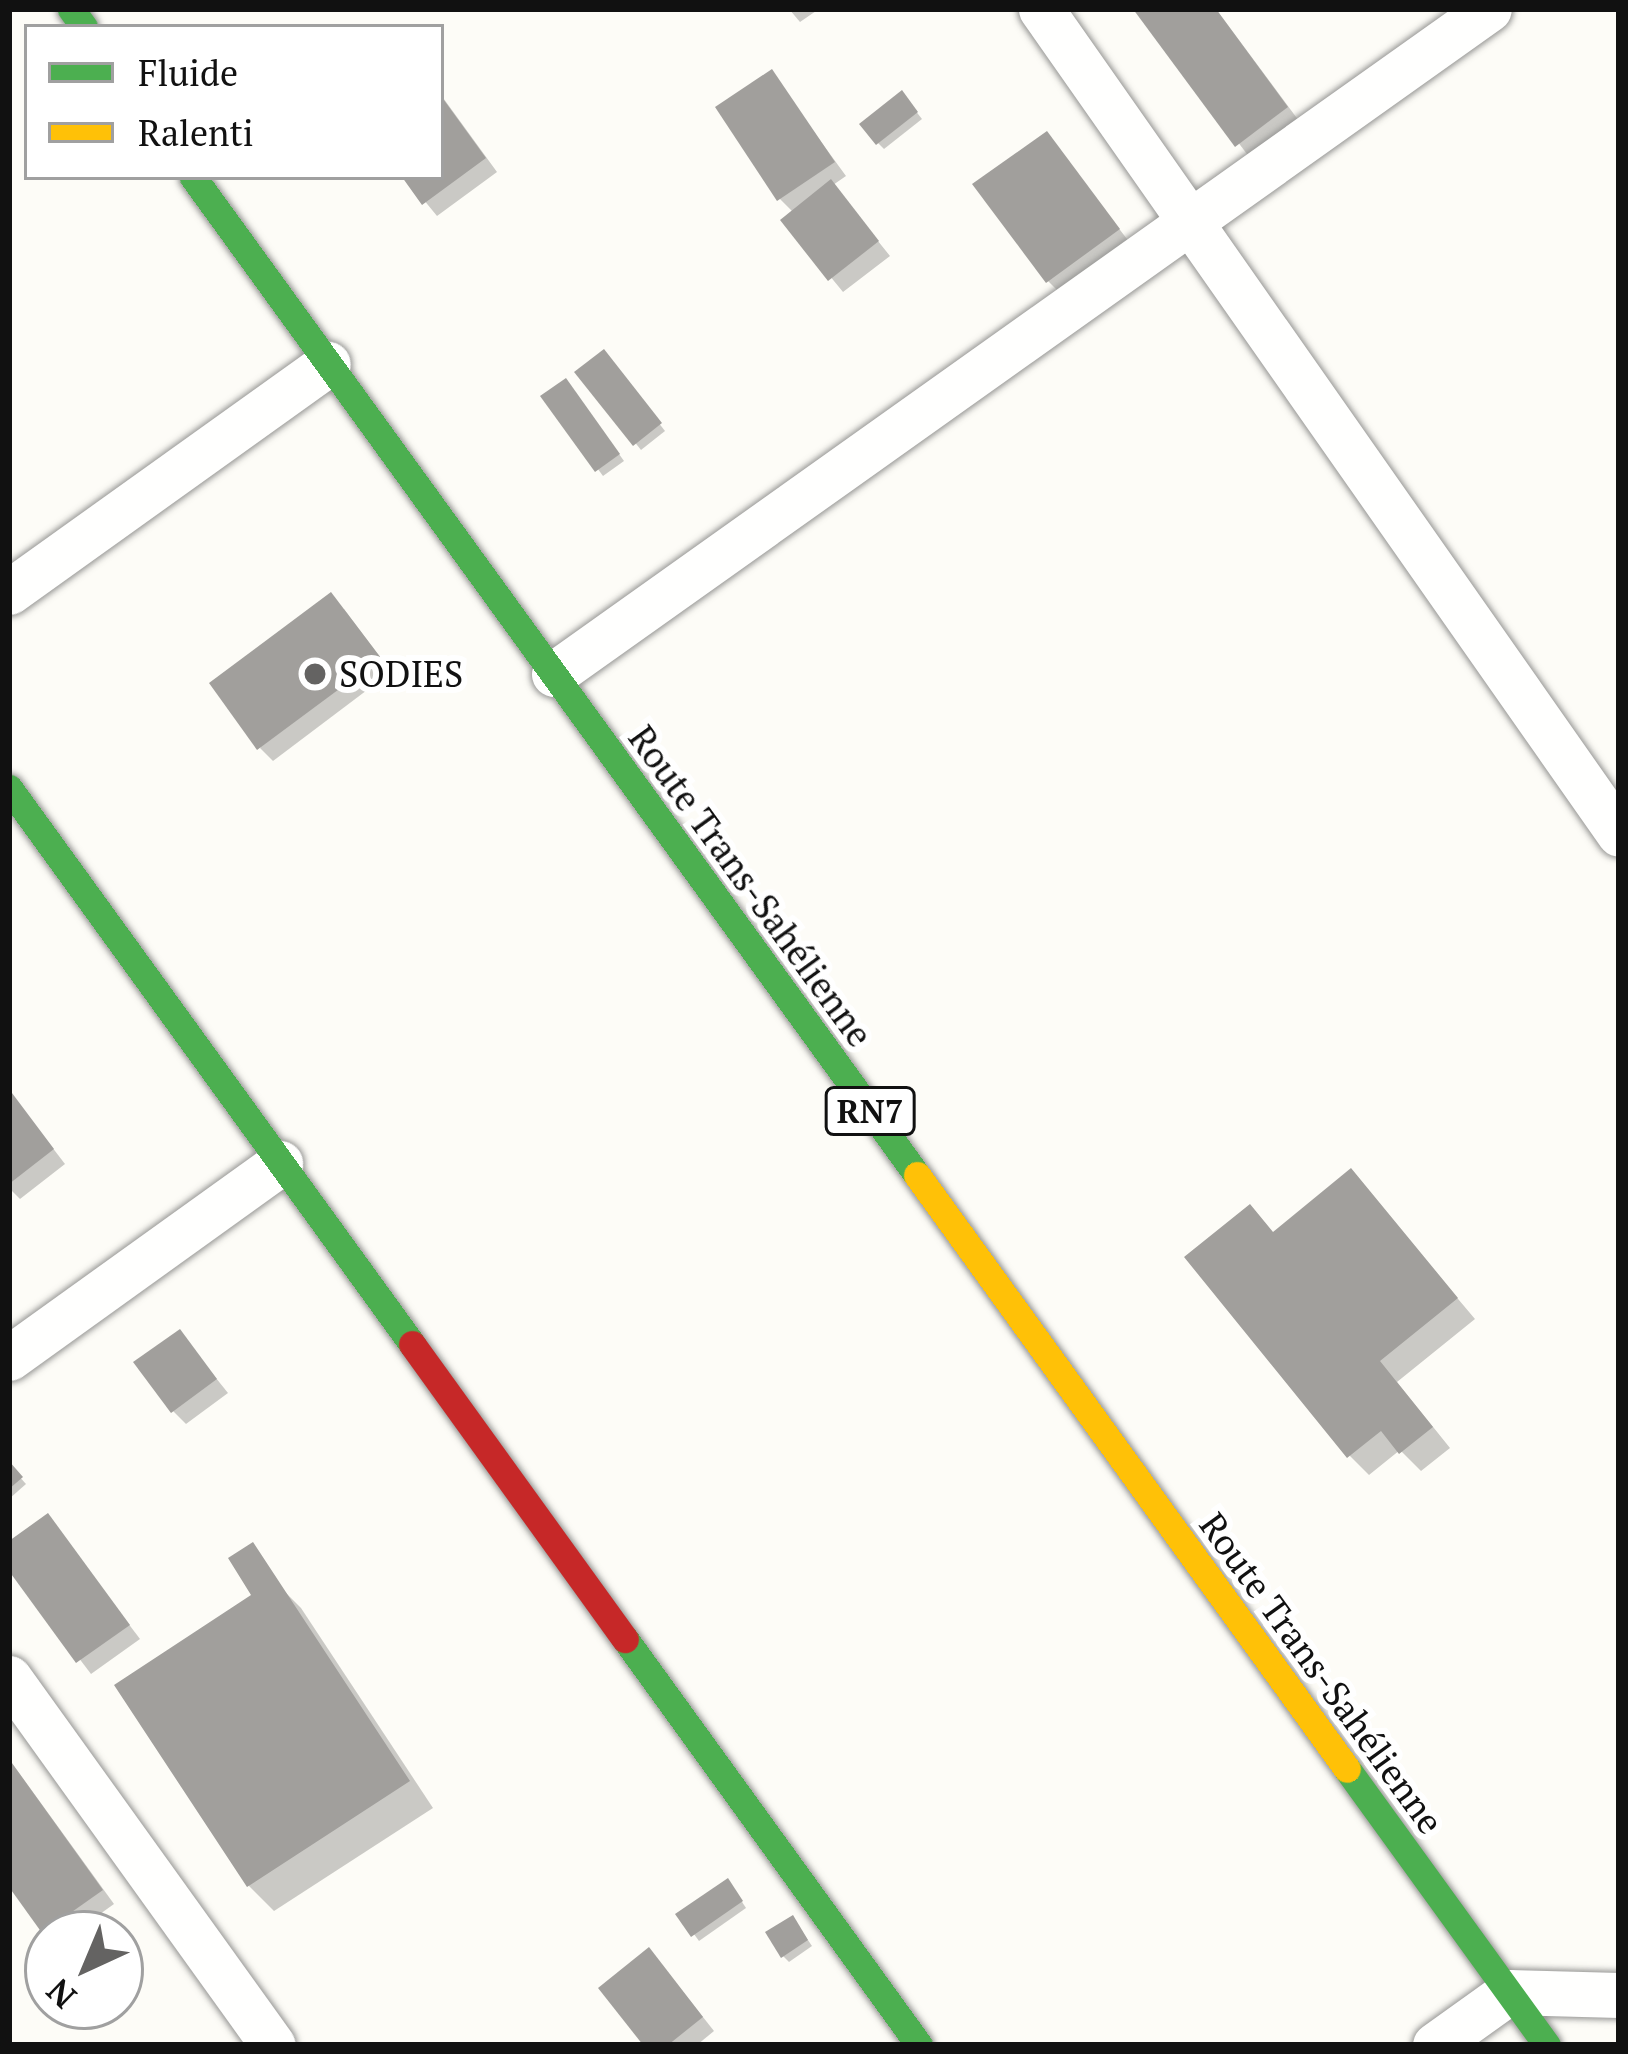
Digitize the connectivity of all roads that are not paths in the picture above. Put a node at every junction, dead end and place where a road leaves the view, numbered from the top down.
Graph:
1 (1041, 9) edge
2 (1490, 9) edge
3 (195, 180) edge
4 (1190, 222) junction
5 (328, 364) junction
6 (9, 592) edge
7 (554, 674) junction
8 (9, 788) edge
9 (1619, 834) edge
10 (280, 1163) junction
11 (9, 1358) edge
12 (9, 1678) edge
13 (1509, 1992) junction
14 (1619, 1995) edge
15 (273, 2045) edge
16 (919, 2045) edge
17 (1435, 2045) edge
18 (1547, 2045) edge

1 - 4 street
2 - 4 street
3 - 5 main road, Route Trans-Sahélienne / RN7
4 - 7 street
4 - 9 street
5 - 6 street
5 - 7 main road, Route Trans-Sahélienne / RN7
7 - 13 main road, Route Trans-Sahélienne / RN7
8 - 10 main road
10 - 11 street
10 - 16 main road
12 - 15 street
13 - 14 street
13 - 17 street
13 - 18 main road, Route Trans-Sahélienne / RN7

